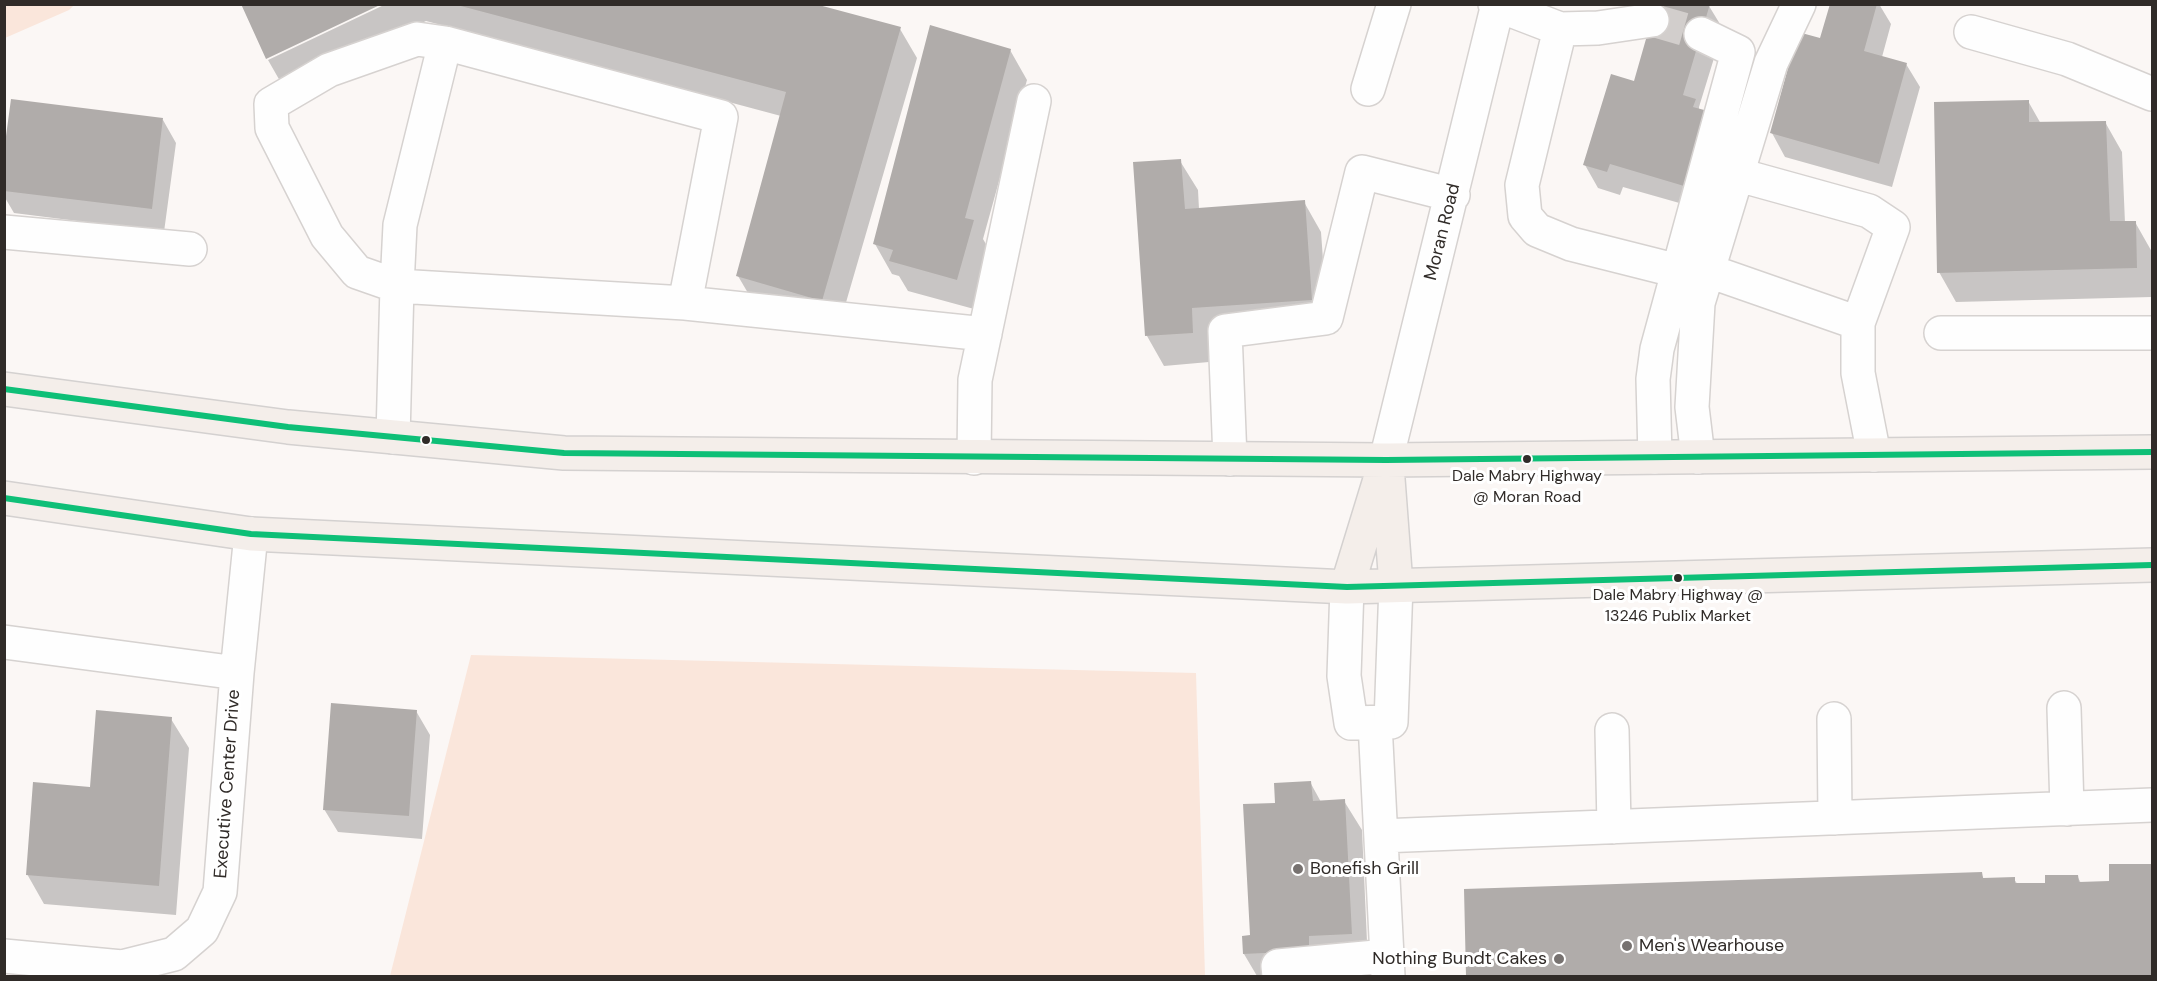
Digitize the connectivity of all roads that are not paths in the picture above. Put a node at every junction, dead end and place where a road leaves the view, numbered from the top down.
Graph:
1 (1394, 4) edge
2 (1798, 4) edge
3 (1497, 5) edge
4 (1652, 20) tunnel mouth
5 (1560, 29) junction
6 (1971, 32) dead end
7 (1701, 34) tunnel mouth
8 (445, 43) junction
9 (1368, 89) dead end
10 (2152, 94) edge
11 (1034, 101) dead end
12 (1739, 175) junction
13 (1453, 195) junction
14 (4, 232) edge
15 (190, 249) dead end
16 (1693, 271) junction
17 (396, 286) junction
18 (685, 303) junction
19 (1858, 323) junction
20 (1941, 333) dead end
21 (2152, 333) edge
22 (985, 334) junction
23 (4, 389) edge
24 (393, 436) junction
25 (2152, 452) edge
26 (1874, 455) junction
27 (1698, 456) junction
28 (1655, 457) junction
29 (974, 458) junction
30 (1230, 459) junction
31 (1386, 460) junction
32 (4, 498) edge
33 (252, 534) junction
34 (2152, 565) edge
35 (1396, 585) junction
36 (1347, 587) junction
37 (4, 642) edge
38 (237, 673) junction
39 (2064, 708) dead end
40 (1834, 719) dead end
41 (1375, 723) junction
42 (1612, 730) dead end
43 (2152, 805) edge
44 (2067, 809) junction
45 (1835, 818) junction
46 (1614, 827) junction
47 (1381, 836) junction
48 (4, 956) edge
49 (1388, 966) edge
50 (1279, 976) edge

1 - 9 street
2 - 12 street
3 - 5 street
3 - 13 street, Moran Road
4 - 5 street
5 - 16 street
6 - 10 street
7 - 16 street
8 - 17 street
8 - 17 street
8 - 18 street
11 - 22 street
12 - 16 street
12 - 19 street
13 - 30 street
13 - 31 street, Moran Road
14 - 15 street
16 - 19 street
16 - 27 street
16 - 28 street
17 - 18 street
17 - 24 street
18 - 22 street
19 - 26 street
20 - 21 street
22 - 29 street
23 - 24 main road
24 - 29 main road
25 - 26 main road
26 - 27 main road
27 - 28 main road
28 - 31 main road
29 - 30 main road
30 - 31 main road
31 - 35 main road
31 - 36 main road
32 - 33 main road
33 - 36 main road
33 - 38 street, Executive Center Drive
34 - 35 main road
35 - 36 main road
35 - 41 street
36 - 41 street
37 - 38 street
38 - 48 street, Executive Center Drive
39 - 44 street
40 - 45 street
41 - 47 street
42 - 46 street
43 - 44 street
44 - 45 street
45 - 46 street
46 - 47 street
47 - 49 street
49 - 50 street

